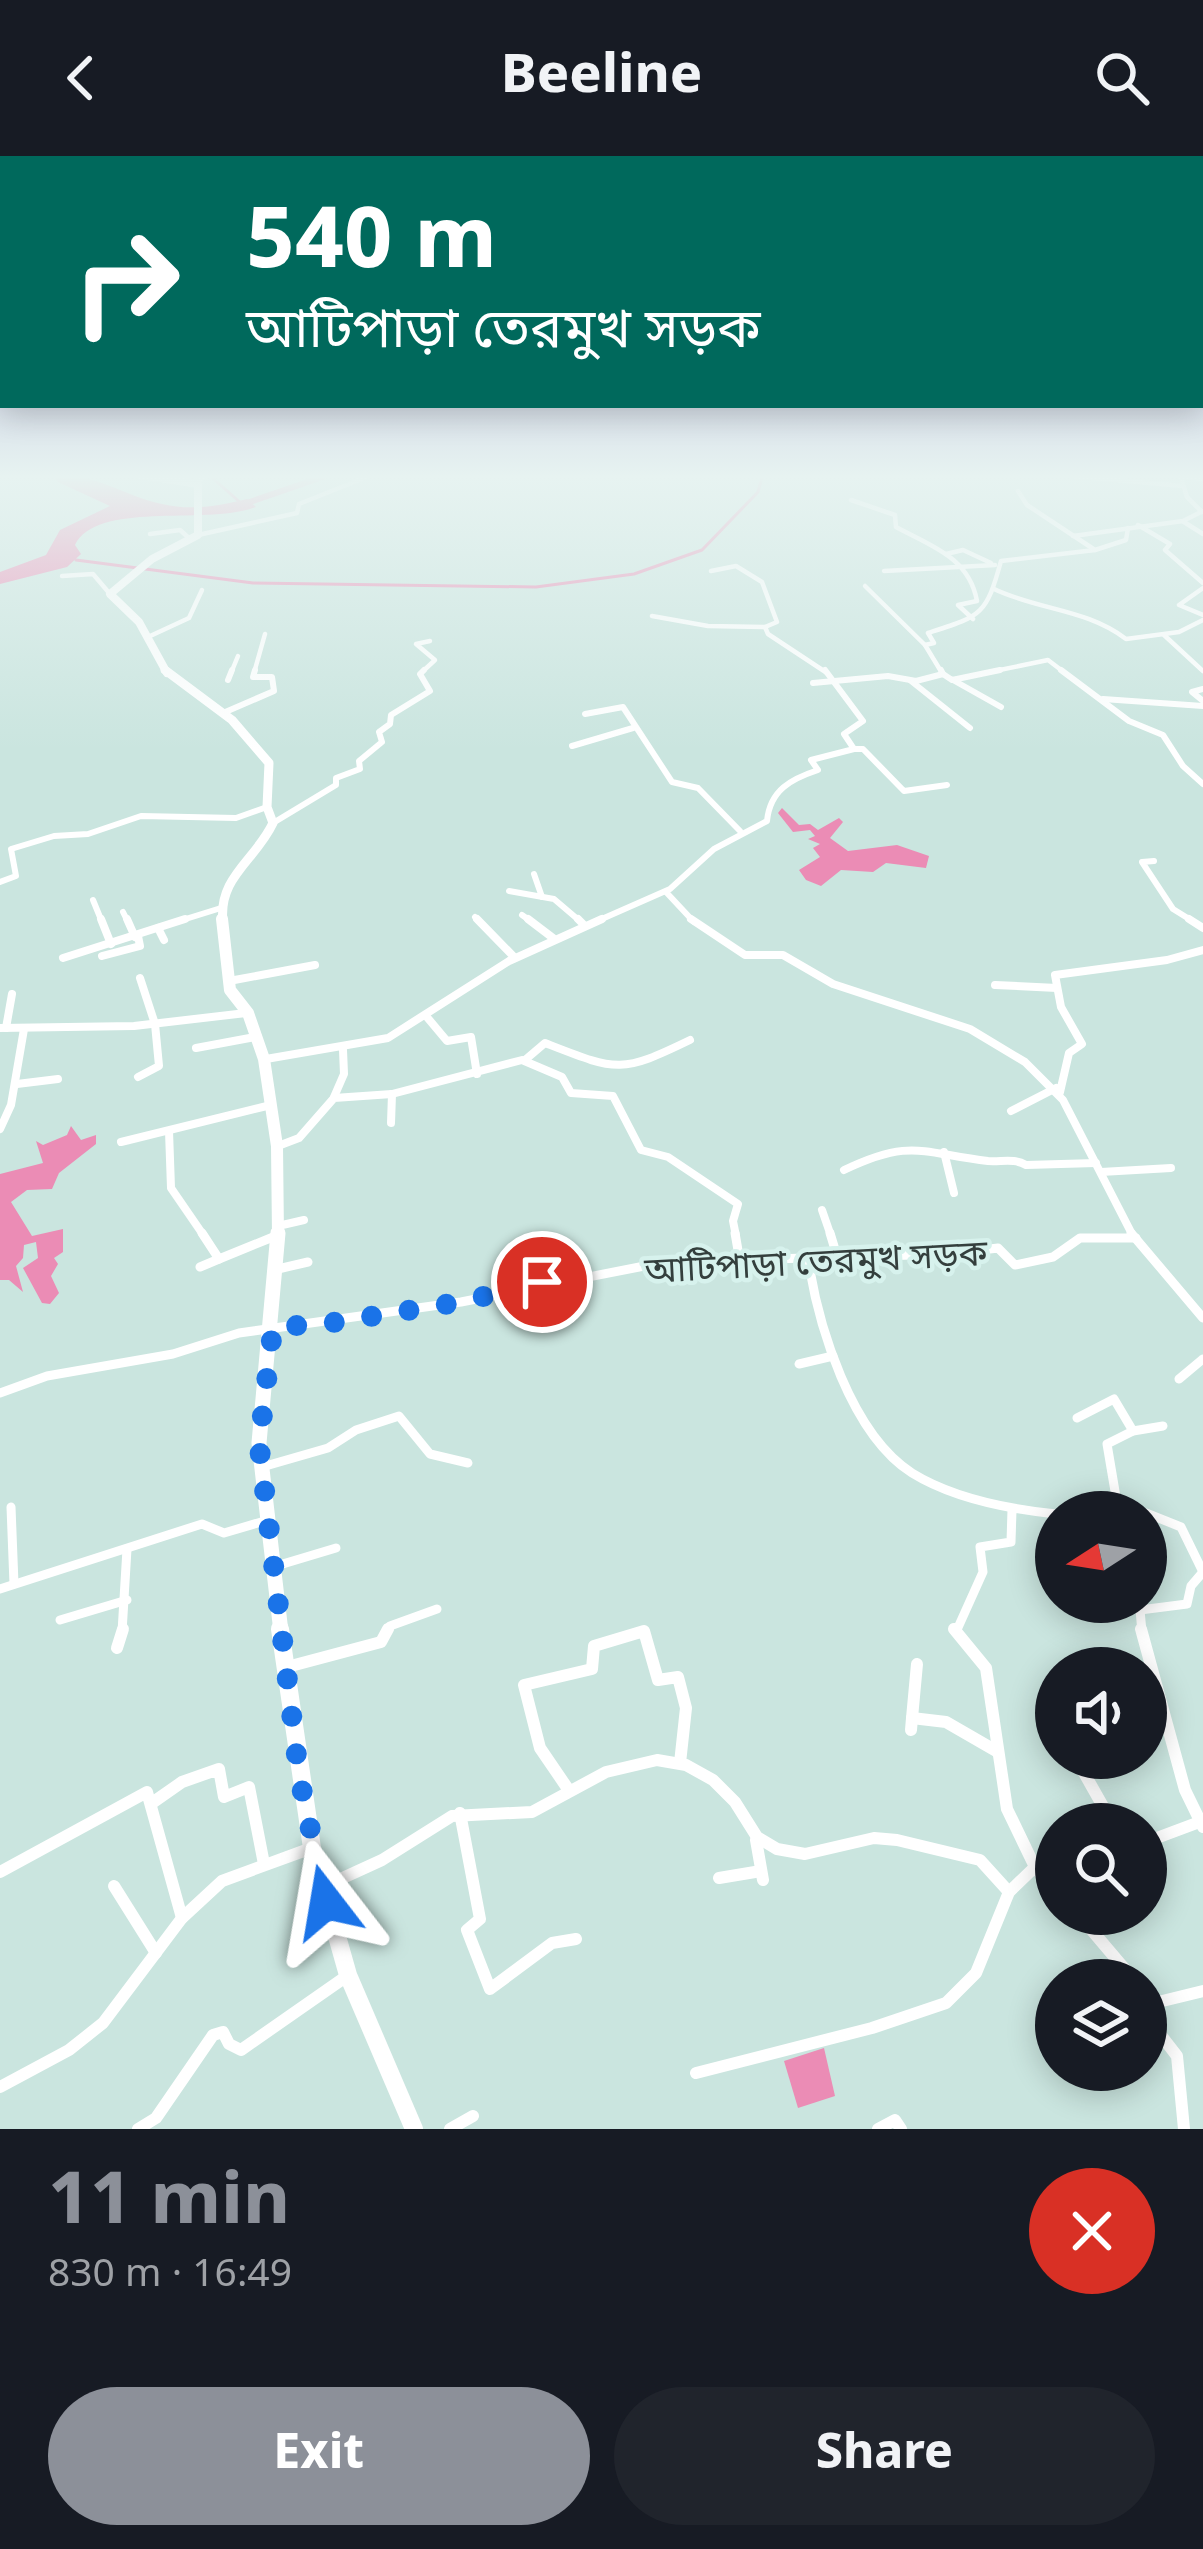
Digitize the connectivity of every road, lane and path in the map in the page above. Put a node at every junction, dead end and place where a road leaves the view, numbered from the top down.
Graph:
1 (143, 566) edge
2 (736, 566) edge
3 (736, 566) edge
4 (963, 566) edge
5 (964, 566) edge
6 (996, 566) edge
7 (711, 571) dead end
8 (884, 571) dead end
9 (62, 576) dead end
10 (865, 586) dead end
11 (1203, 586) edge
12 (116, 588) junction
13 (994, 589) junction
14 (202, 590) dead end
15 (652, 616) dead end
16 (1203, 617) edge
17 (973, 619) junction
18 (765, 626) junction
19 (265, 634) dead end
20 (1163, 634) junction
21 (148, 637) junction
22 (430, 641) dead end
23 (926, 645) junction
24 (259, 656) junction
25 (1203, 671) edge
26 (943, 674) junction
27 (228, 680) dead end
28 (952, 680) junction
29 (833, 681) junction
30 (911, 681) junction
31 (813, 683) dead end
32 (1203, 688) edge
33 (1097, 698) junction
34 (1203, 703) edge
35 (1001, 707) dead end
36 (222, 713) junction
37 (585, 714) dead end
38 (633, 728) junction
39 (970, 728) dead end
40 (572, 746) dead end
41 (854, 749) junction
42 (1203, 784) edge
43 (946, 785) dead end
44 (267, 807) junction
45 (273, 823) junction
46 (740, 832) junction
47 (1154, 861) dead end
48 (534, 874) dead end
49 (0, 882) edge
50 (509, 891) dead end
51 (665, 891) junction
52 (542, 897) junction
53 (93, 900) dead end
54 (221, 908) junction
55 (123, 912) dead end
56 (522, 915) dead end
57 (475, 917) dead end
58 (583, 924) junction
59 (158, 928) junction
60 (1203, 928) edge
61 (136, 936) junction
62 (553, 938) junction
63 (164, 940) dead end
64 (111, 944) junction
65 (1203, 950) edge
66 (102, 956) dead end
67 (62, 958) dead end
68 (515, 958) junction
69 (316, 965) dead end
70 (140, 978) dead end
71 (229, 982) junction
72 (995, 985) dead end
73 (1057, 988) junction
74 (12, 994) dead end
75 (248, 1013) junction
76 (426, 1016) junction
77 (155, 1024) junction
78 (3, 1028) edge
79 (24, 1029) junction
80 (255, 1037) junction
81 (690, 1040) dead end
82 (196, 1048) dead end
83 (343, 1049) junction
84 (264, 1060) junction
85 (525, 1060) junction
86 (476, 1073) junction
87 (138, 1077) dead end
88 (58, 1079) dead end
89 (17, 1084) junction
90 (1058, 1090) junction
91 (392, 1094) junction
92 (334, 1098) junction
93 (273, 1105) junction
94 (1012, 1111) dead end
95 (391, 1123) dead end
96 (0, 1130) edge
97 (169, 1131) junction
98 (121, 1142) dead end
99 (277, 1146) junction
100 (944, 1152) junction
101 (1098, 1167) junction
102 (1171, 1168) dead end
103 (844, 1170) dead end
104 (953, 1193) dead end
105 (822, 1210) dead end
106 (304, 1220) dead end
107 (278, 1231) junction
108 (1136, 1238) junction
109 (739, 1256) junction
110 (837, 1256) junction
111 (808, 1258) junction
112 (219, 1259) junction
113 (308, 1262) dead end
114 (200, 1268) dead end
115 (278, 1268) junction
116 (519, 1289) junction
117 (525, 1315) dead end
118 (1203, 1318) edge
119 (273, 1327) junction
120 (833, 1356) junction
121 (1203, 1359) edge
122 (799, 1364) dead end
123 (1180, 1379) dead end
124 (0, 1394) edge
125 (1078, 1418) dead end
126 (1163, 1426) dead end
127 (1133, 1431) junction
128 (467, 1463) dead end
129 (262, 1467) junction
130 (1115, 1491) edge
131 (11, 1507) dead end
132 (1012, 1510) junction
133 (1035, 1512) edge
134 (269, 1520) junction
135 (1167, 1522) edge
136 (336, 1548) dead end
137 (127, 1549) junction
138 (276, 1566) junction
139 (1203, 1572) edge
140 (14, 1584) junction
141 (0, 1589) edge
142 (127, 1600) junction
143 (437, 1609) dead end
144 (60, 1620) dead end
145 (117, 1648) dead end
146 (917, 1664) dead end
147 (286, 1667) junction
148 (999, 1753) junction
149 (680, 1763) junction
150 (568, 1790) junction
151 (151, 1804) junction
152 (460, 1814) junction
153 (1201, 1823) edge
154 (1167, 1835) edge
155 (756, 1838) junction
156 (312, 1849) junction
157 (264, 1864) junction
158 (1035, 1867) joint
159 (0, 1872) edge
160 (719, 1879) dead end
161 (114, 1886) dead end
162 (322, 1888) junction
163 (1009, 1892) junction
164 (182, 1918) junction
165 (1096, 1935) edge
166 (576, 1939) dead end
167 (156, 1953) junction
168 (1117, 1959) edge
169 (348, 1975) junction
170 (1203, 1990) edge
171 (1167, 1999) edge
172 (1167, 2042) edge
173 (696, 2072) dead end
174 (0, 2087) edge
175 (473, 2116) dead end
176 (158, 2123) edge
177 (138, 2129) edge
178 (414, 2129) edge
179 (451, 2129) edge
180 (878, 2129) edge
181 (901, 2129) edge
182 (1184, 2129) edge

1 - 12 main road
2 - 18 street
3 - 7 street
4 - 8 street
5 - 17 street
6 - 13 street
9 - 12 street
10 - 23 street
11 - 16 street
12 - 21 main road
13 - 17 street
13 - 20 street
14 - 21 street
15 - 18 street
16 - 20 street
17 - 23 street
18 - 29 street
19 - 24 street
20 - 25 street
21 - 36 main road
22 - 45 street
23 - 26 street
24 - 27 street
24 - 36 street
26 - 28 street
26 - 30 street
28 - 33 street
28 - 35 street
29 - 30 street
29 - 31 street
29 - 41 street
30 - 39 street
32 - 34 street
33 - 34 street
33 - 42 street
36 - 44 main road
37 - 38 street
38 - 40 street
38 - 46 street
41 - 43 street
41 - 46 street
44 - 45 main road
44 - 49 street
45 - 54 main road
46 - 51 street
47 - 60 street
48 - 52 street
50 - 52 street
51 - 58 street
51 - 90 street
52 - 58 street
53 - 64 street
54 - 59 street
54 - 71 main road
55 - 61 street
56 - 62 street
57 - 68 street
58 - 62 street
59 - 61 street
59 - 63 street
61 - 64 street
61 - 66 street
62 - 68 street
64 - 67 street
65 - 73 street
68 - 76 street
69 - 71 street
70 - 77 street
71 - 75 main road
72 - 73 street
73 - 90 street
74 - 78 street
75 - 77 street
75 - 80 main road
76 - 83 street
76 - 86 street
77 - 79 street
77 - 87 street
78 - 79 street
79 - 89 street
80 - 82 street
80 - 84 main road
81 - 85 street
83 - 84 street
83 - 92 street
84 - 93 main road
85 - 86 street
85 - 109 street
86 - 91 street
88 - 89 street
89 - 96 street
90 - 94 street
90 - 101 street
91 - 92 street
91 - 95 street
92 - 99 street
93 - 97 street
93 - 99 main road
97 - 98 street
97 - 112 street
99 - 107 main road
100 - 101 street
100 - 103 street
100 - 104 street
101 - 102 street
101 - 108 street
105 - 110 street
106 - 107 street
107 - 112 street
107 - 115 main road
108 - 110 street, আটিপাড়া তেরমুখ সড়ক
108 - 118 street
109 - 111 street, আটিপাড়া তেরমুখ সড়ক
109 - 116 street, আটিপাড়া তেরমুখ সড়ক
110 - 111 street, আটিপাড়া তেরমুখ সড়ক
111 - 120 street
112 - 114 street
113 - 115 street
115 - 119 main road
116 - 117 street
116 - 119 street, আটিপাড়া তেরমুখ সড়ক
119 - 124 street, আটিপাড়া তেরমুখ সড়ক
119 - 129 main road
120 - 122 street
120 - 132 street
121 - 123 street
125 - 127 street
126 - 127 street
127 - 130 street
128 - 129 street
129 - 134 main road
131 - 140 street
132 - 133 street
132 - 148 street
134 - 137 street
134 - 138 main road
135 - 139 street
136 - 138 street
137 - 140 street
137 - 142 street
138 - 147 main road
139 - 153 street
140 - 141 street
142 - 144 street
142 - 145 street
143 - 147 street
146 - 148 street
147 - 156 main road
148 - 158 street
149 - 150 street
149 - 150 street
149 - 155 street
150 - 152 street
151 - 157 street
151 - 159 street
151 - 164 street
152 - 162 street
152 - 166 street
153 - 154 street
155 - 160 street
155 - 163 street
156 - 157 street
156 - 162 main road
157 - 164 street
158 - 163 street
161 - 167 street
162 - 169 main road
163 - 173 street
164 - 167 street
165 - 168 street
167 - 174 street
169 - 176 street
169 - 178 main road
170 - 171 street
172 - 182 street
175 - 179 street
176 - 177 street
180 - 181 street

